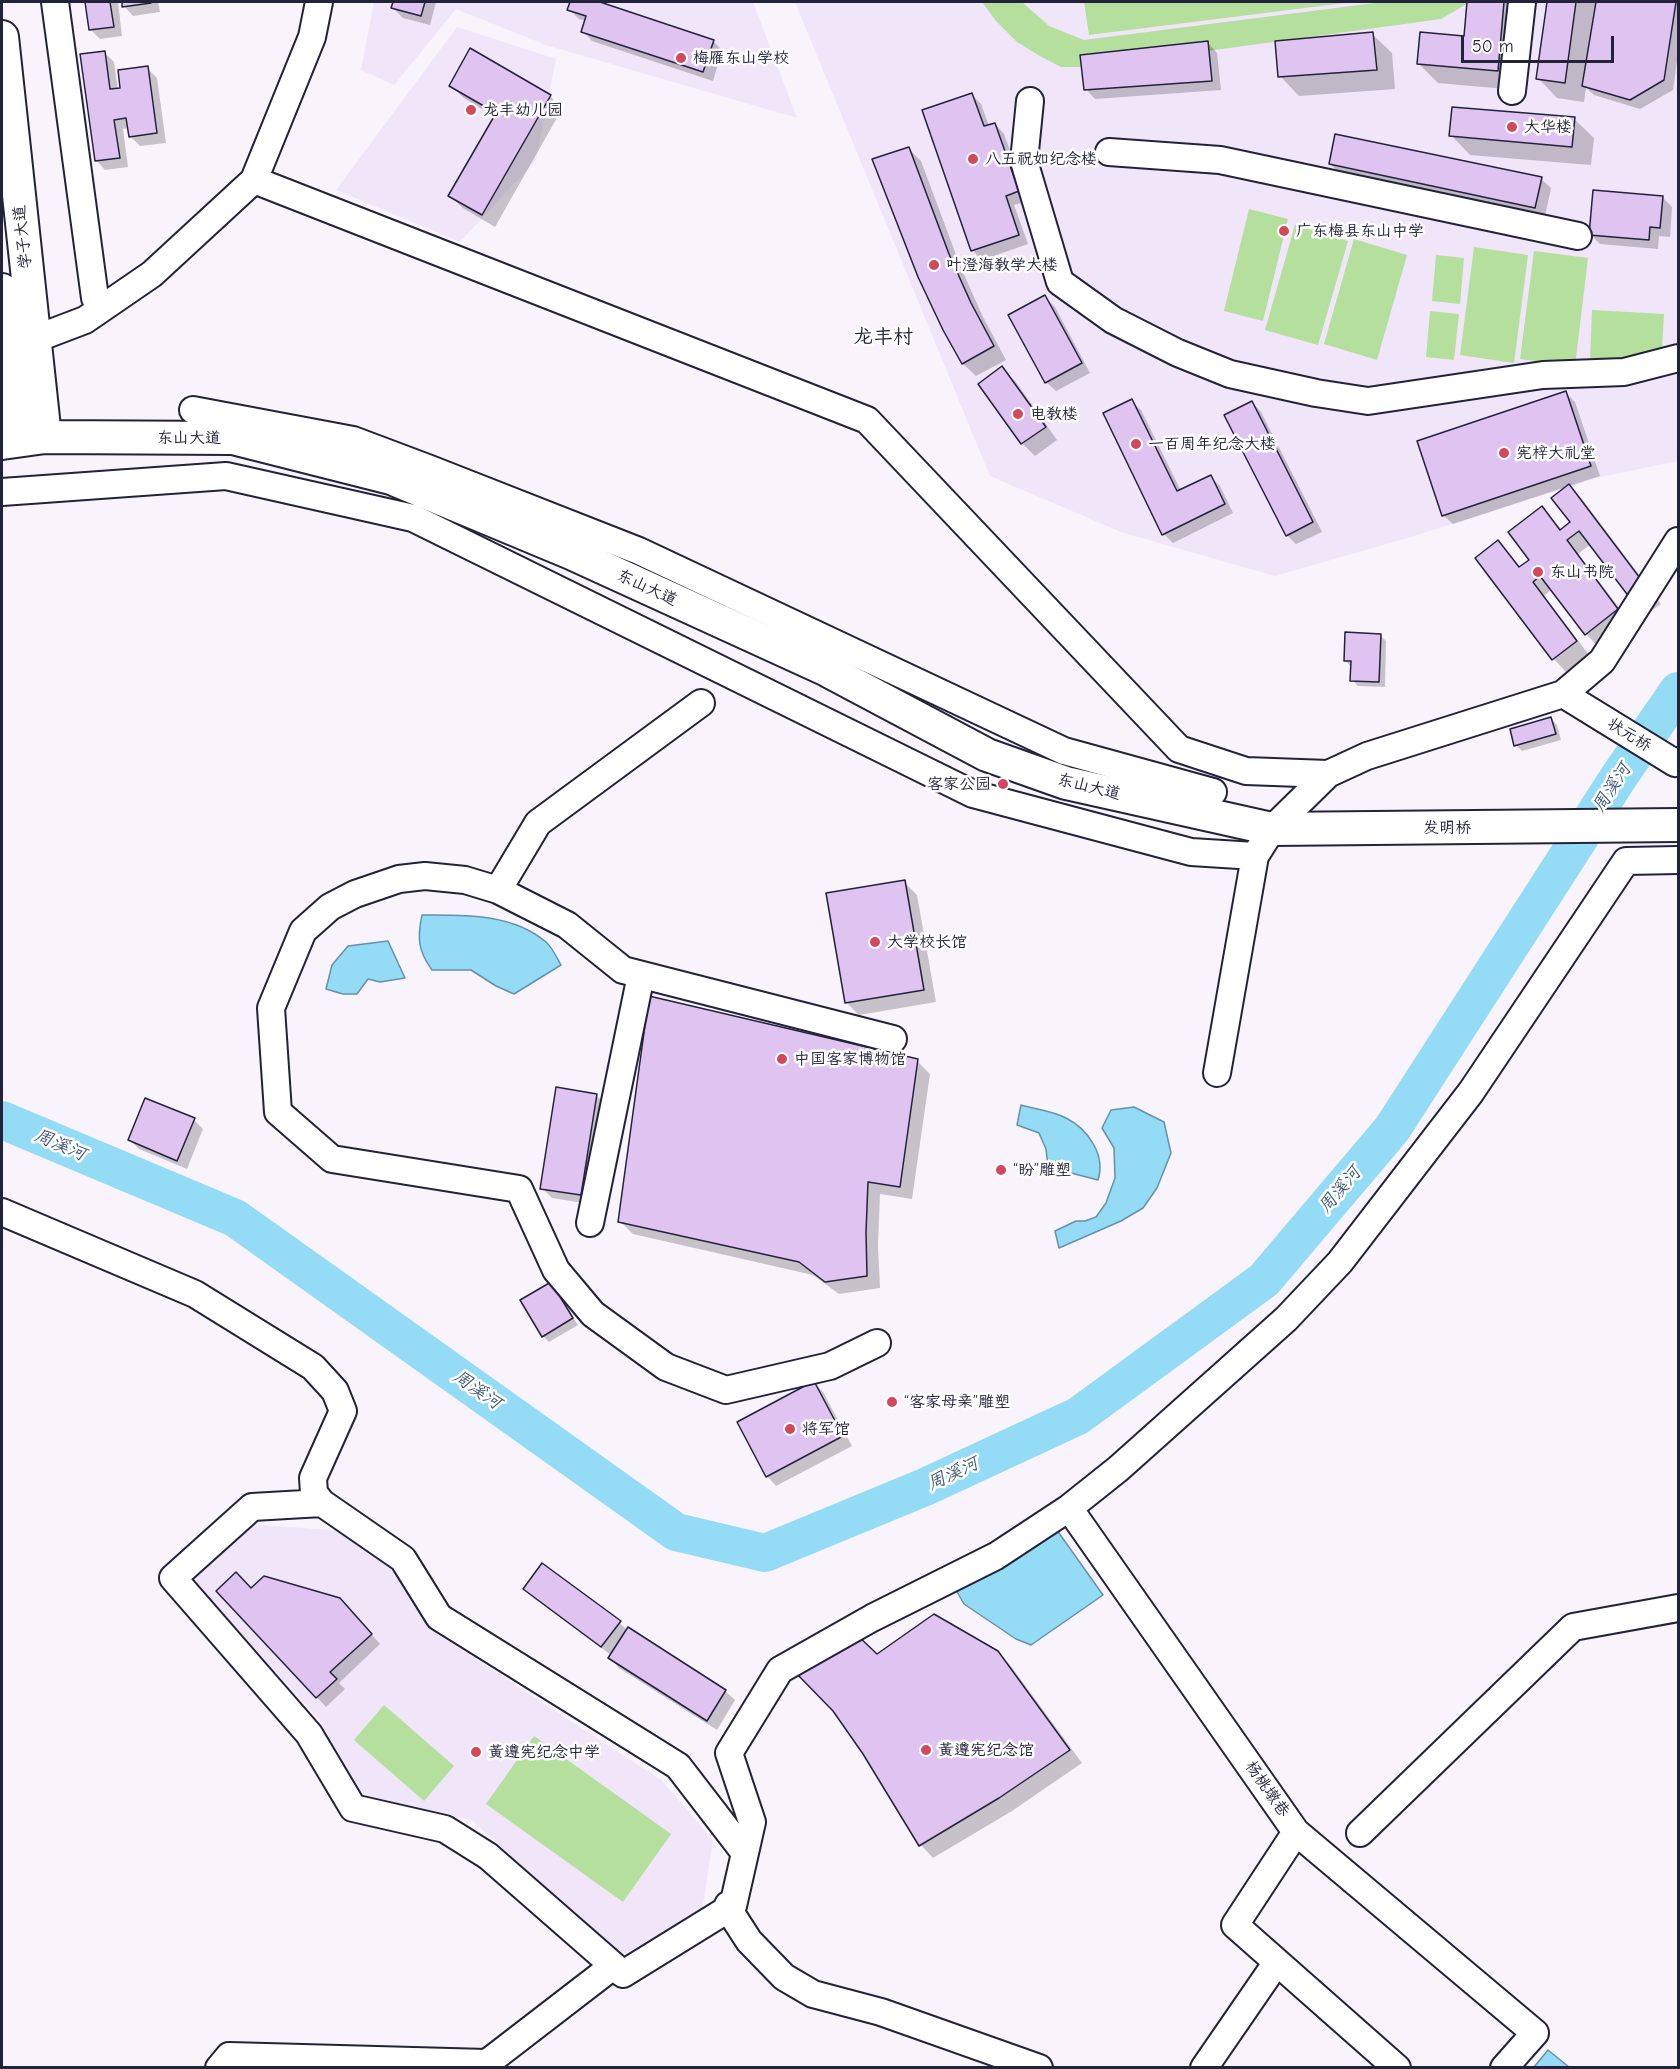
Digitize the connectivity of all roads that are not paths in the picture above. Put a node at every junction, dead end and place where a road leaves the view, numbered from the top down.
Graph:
1 (55, 2) edge
2 (320, 2) edge
3 (1522, 2) edge
4 (2, 37) edge
5 (1512, 91) dead end
6 (1030, 101) dead end
7 (1109, 152) dead end
8 (254, 180) junction
9 (1578, 236) dead end
10 (2, 290) edge
11 (95, 298) dead end
12 (35, 339) junction
13 (1678, 358) edge
14 (193, 410) dead end
15 (22, 440) edge
16 (2, 492) edge
17 (1678, 541) edge
18 (1573, 700) junction
19 (701, 703) dead end
20 (1677, 762) edge
21 (1328, 774) junction
22 (1213, 792) dead end
23 (1678, 825) edge
24 (1272, 830) junction
25 (1255, 856) junction
26 (1678, 860) edge
27 (498, 890) junction
28 (641, 975) junction
29 (893, 1039) dead end
30 (1217, 1073) dead end
31 (2, 1212) edge
32 (590, 1223) dead end
33 (877, 1343) dead end
34 (322, 1503) junction
35 (1070, 1508) junction
36 (1678, 1608) edge
37 (1296, 1832) junction
38 (1360, 1833) dead end
39 (745, 1853) junction
40 (728, 1905) dead end
41 (1277, 1962) junction
42 (613, 1966) junction
43 (219, 2067) edge
44 (1039, 2067) edge
45 (1204, 2067) edge
46 (1397, 2067) edge
47 (1504, 2067) edge

1 - 11 street
2 - 8 street
3 - 5 street
4 - 12 main road, 学子大道
6 - 13 street
7 - 9 street
8 - 12 street
8 - 21 street
10 - 15 main road
12 - 15 main road, 学子大道
14 - 22 street
15 - 24 main road, 东山大道
16 - 25 street
17 - 18 street
18 - 20 street, 状元桥
18 - 21 street
19 - 27 street
21 - 24 street
23 - 24 main road, 发明桥
24 - 25 street
25 - 30 street
26 - 35 street
27 - 28 street
27 - 33 street
28 - 29 street
28 - 32 street
31 - 34 street
34 - 39 street
34 - 42 street
35 - 37 street, 杨桃墩巷
35 - 39 street
36 - 38 street
37 - 41 street, 杨桃墩巷
37 - 47 street
39 - 42 street
40 - 44 street
41 - 45 street
41 - 46 street, 杨桃墩巷
42 - 43 street

